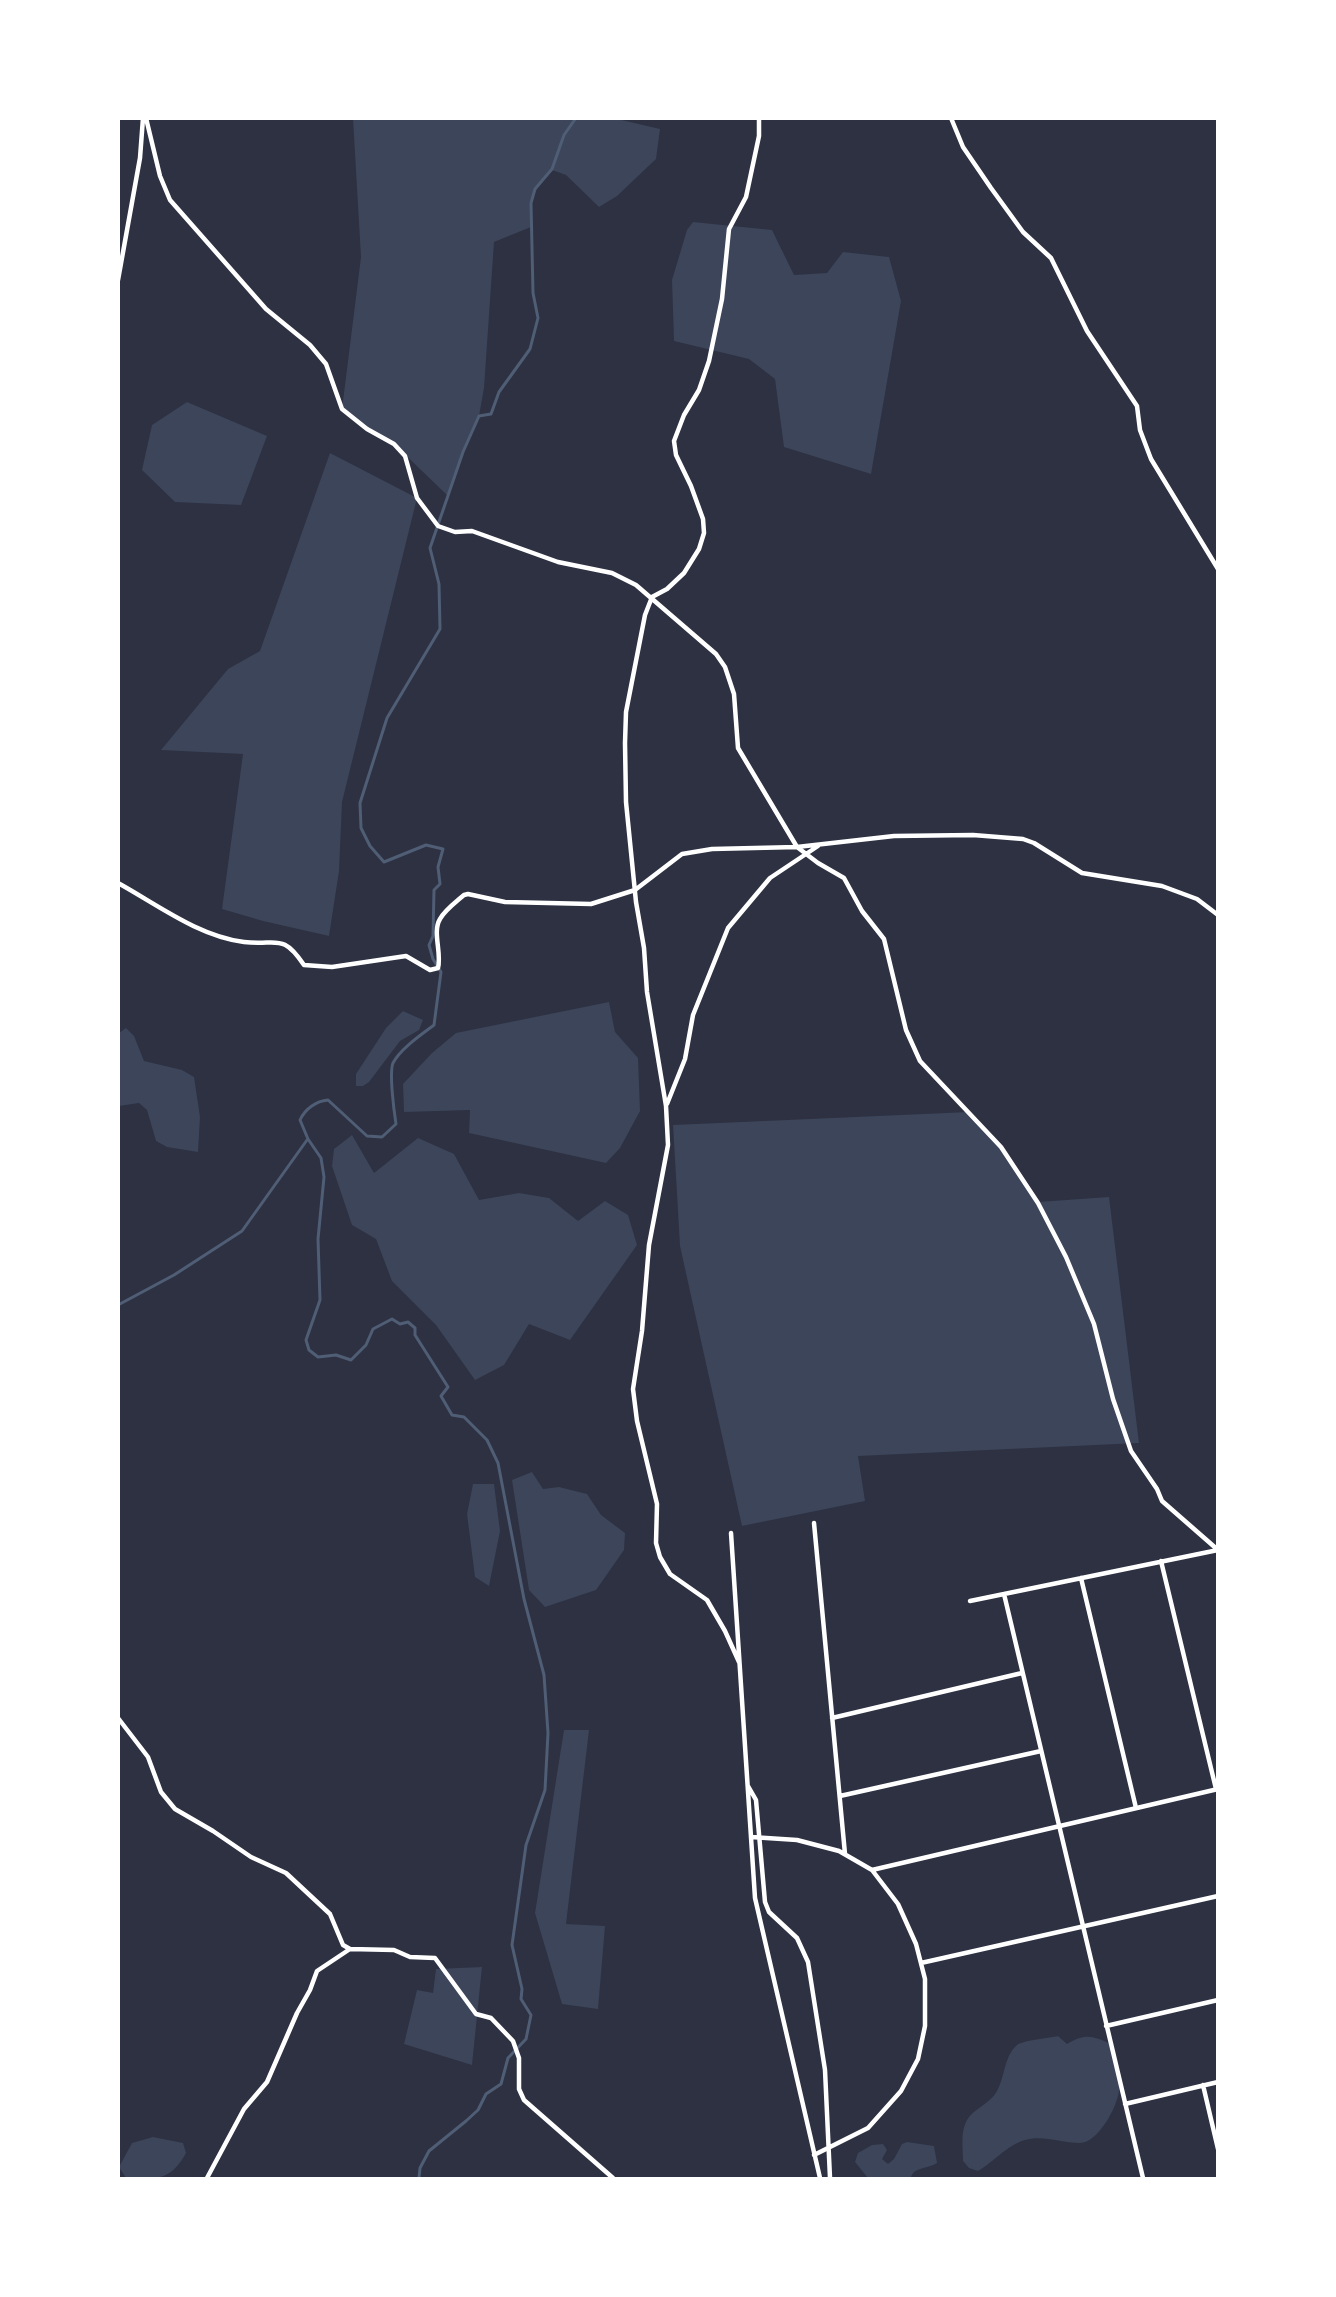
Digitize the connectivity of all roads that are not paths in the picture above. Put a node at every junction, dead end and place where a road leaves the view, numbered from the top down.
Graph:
1 (144, 118) edge
2 (759, 118) edge
3 (951, 118) edge
4 (118, 280) edge
5 (1218, 569) edge
6 (652, 597) junction
7 (820, 845) junction
8 (797, 847) junction
9 (806, 854) junction
10 (118, 883) edge
11 (636, 890) junction
12 (1218, 915) edge
13 (666, 1106) junction
14 (814, 1523) dead end
15 (731, 1533) dead end
16 (1161, 1562) junction
17 (1081, 1578) junction
18 (1004, 1594) junction
19 (970, 1601) dead end
20 (739, 1662) junction
21 (1022, 1673) junction
22 (118, 1718) edge
23 (832, 1718) junction
24 (1041, 1751) junction
25 (747, 1784) junction
26 (1217, 1789) edge
27 (840, 1796) junction
28 (1136, 1808) junction
29 (1059, 1826) junction
30 (750, 1837) junction
31 (760, 1838) junction
32 (845, 1854) junction
33 (872, 1870) junction
34 (1218, 1896) edge
35 (1082, 1926) junction
36 (350, 1949) junction
37 (921, 1963) junction
38 (1218, 2000) edge
39 (1106, 2026) junction
40 (1218, 2082) edge
41 (1203, 2085) junction
42 (1125, 2103) junction
43 (828, 2148) junction
44 (1218, 2149) edge
45 (814, 2155) junction
46 (207, 2178) edge
47 (613, 2178) edge
48 (820, 2178) edge
49 (830, 2178) edge
50 (1143, 2178) edge

1 - 4 street
1 - 6 street
2 - 6 street
3 - 5 street
6 - 8 street
6 - 11 street
7 - 8 street
7 - 9 street
7 - 12 street
8 - 9 street
8 - 11 street
9 - 13 street
9 - 16 street
10 - 11 street
11 - 13 street
13 - 20 street
14 - 23 street
15 - 20 street
16 - 17 street
16 - 26 street
17 - 18 street
17 - 28 street
18 - 19 street
18 - 21 street
20 - 25 street
21 - 23 street
21 - 24 street
22 - 36 street
23 - 27 street
24 - 27 street
24 - 29 street
25 - 30 street
25 - 31 street
26 - 28 street
27 - 32 street
28 - 29 street
29 - 33 street
29 - 35 street
30 - 31 street
30 - 45 street
31 - 32 street
31 - 43 street
32 - 33 street
33 - 37 street
34 - 35 street
35 - 37 street
35 - 39 street
36 - 46 street
36 - 47 street
37 - 43 street
38 - 39 street
39 - 42 street
40 - 41 street
41 - 42 street
41 - 44 street
42 - 50 street
43 - 45 street
43 - 49 street
45 - 48 street

